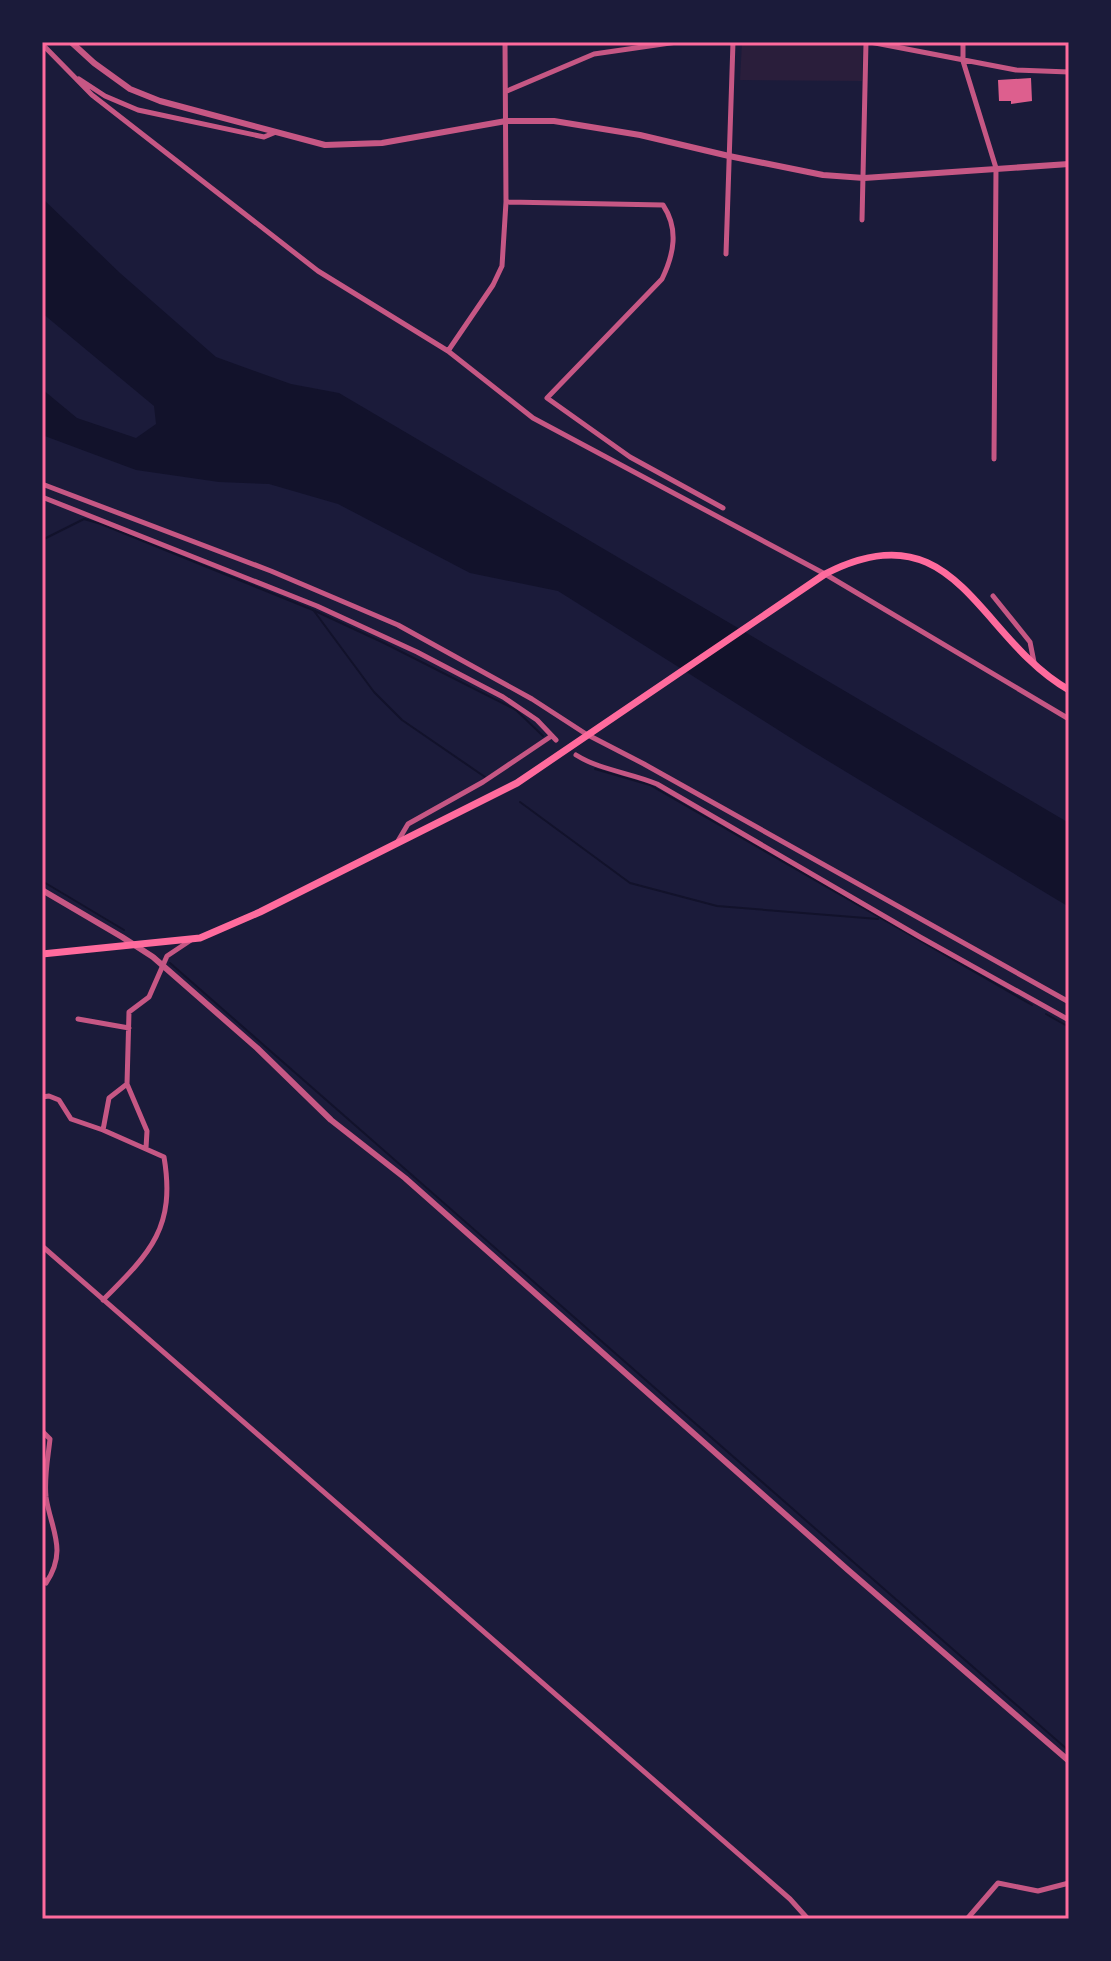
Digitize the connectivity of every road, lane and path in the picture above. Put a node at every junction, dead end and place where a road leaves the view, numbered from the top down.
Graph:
1 (71, 42) edge
2 (505, 42) edge
3 (677, 42) edge
4 (733, 42) edge
5 (868, 42) edge
6 (963, 42) edge
7 (42, 44) edge
8 (963, 61) junction
9 (68, 72) junction
10 (1069, 72) edge
11 (506, 91) junction
12 (506, 121) junction
13 (276, 132) junction
14 (729, 156) junction
15 (1069, 164) edge
16 (996, 168) junction
17 (864, 178) junction
18 (506, 202) junction
19 (862, 220) dead end
20 (726, 254) dead end
21 (448, 351) junction
22 (994, 459) dead end
23 (42, 484) edge
24 (42, 497) edge
25 (723, 508) dead end
26 (823, 576) junction
27 (993, 596) dead end
28 (1035, 664) junction
29 (1069, 690) edge
30 (1069, 719) edge
31 (588, 733) junction
32 (576, 755) dead end
33 (396, 843) junction
34 (42, 890) edge
35 (195, 938) junction
36 (135, 945) junction
37 (42, 954) edge
38 (162, 966) junction
39 (1069, 1002) edge
40 (78, 1019) dead end
41 (1069, 1020) edge
42 (129, 1028) junction
43 (127, 1084) junction
44 (42, 1097) edge
45 (103, 1130) junction
46 (146, 1148) junction
47 (42, 1246) edge
48 (103, 1300) junction
49 (42, 1431) edge
50 (42, 1577) edge
51 (1069, 1761) edge
52 (1069, 1883) edge
53 (808, 1919) edge
54 (967, 1919) edge

1 - 13 street
2 - 11 street
3 - 11 street
4 - 14 street
5 - 8 street
5 - 17 street
6 - 8 street
7 - 9 street
8 - 10 street
8 - 16 street
9 - 13 street
9 - 21 street
11 - 12 street
12 - 13 street
12 - 14 street
12 - 18 street
14 - 17 street
14 - 20 street
15 - 16 street
16 - 17 street
16 - 22 street
17 - 19 street
18 - 21 street
18 - 25 street
21 - 26 street
23 - 31 street
24 - 33 street
26 - 28 main road
26 - 30 street
26 - 31 main road
27 - 28 street
28 - 29 main road
31 - 33 main road
31 - 39 street
32 - 41 street
33 - 35 main road
34 - 36 street
35 - 36 main road
35 - 38 street
36 - 37 main road
36 - 38 street
38 - 42 street
38 - 51 street
40 - 42 street
42 - 43 street
43 - 45 street
43 - 46 street
44 - 45 street
45 - 46 street
46 - 48 street
47 - 48 street
48 - 53 street
49 - 50 street
52 - 54 street

